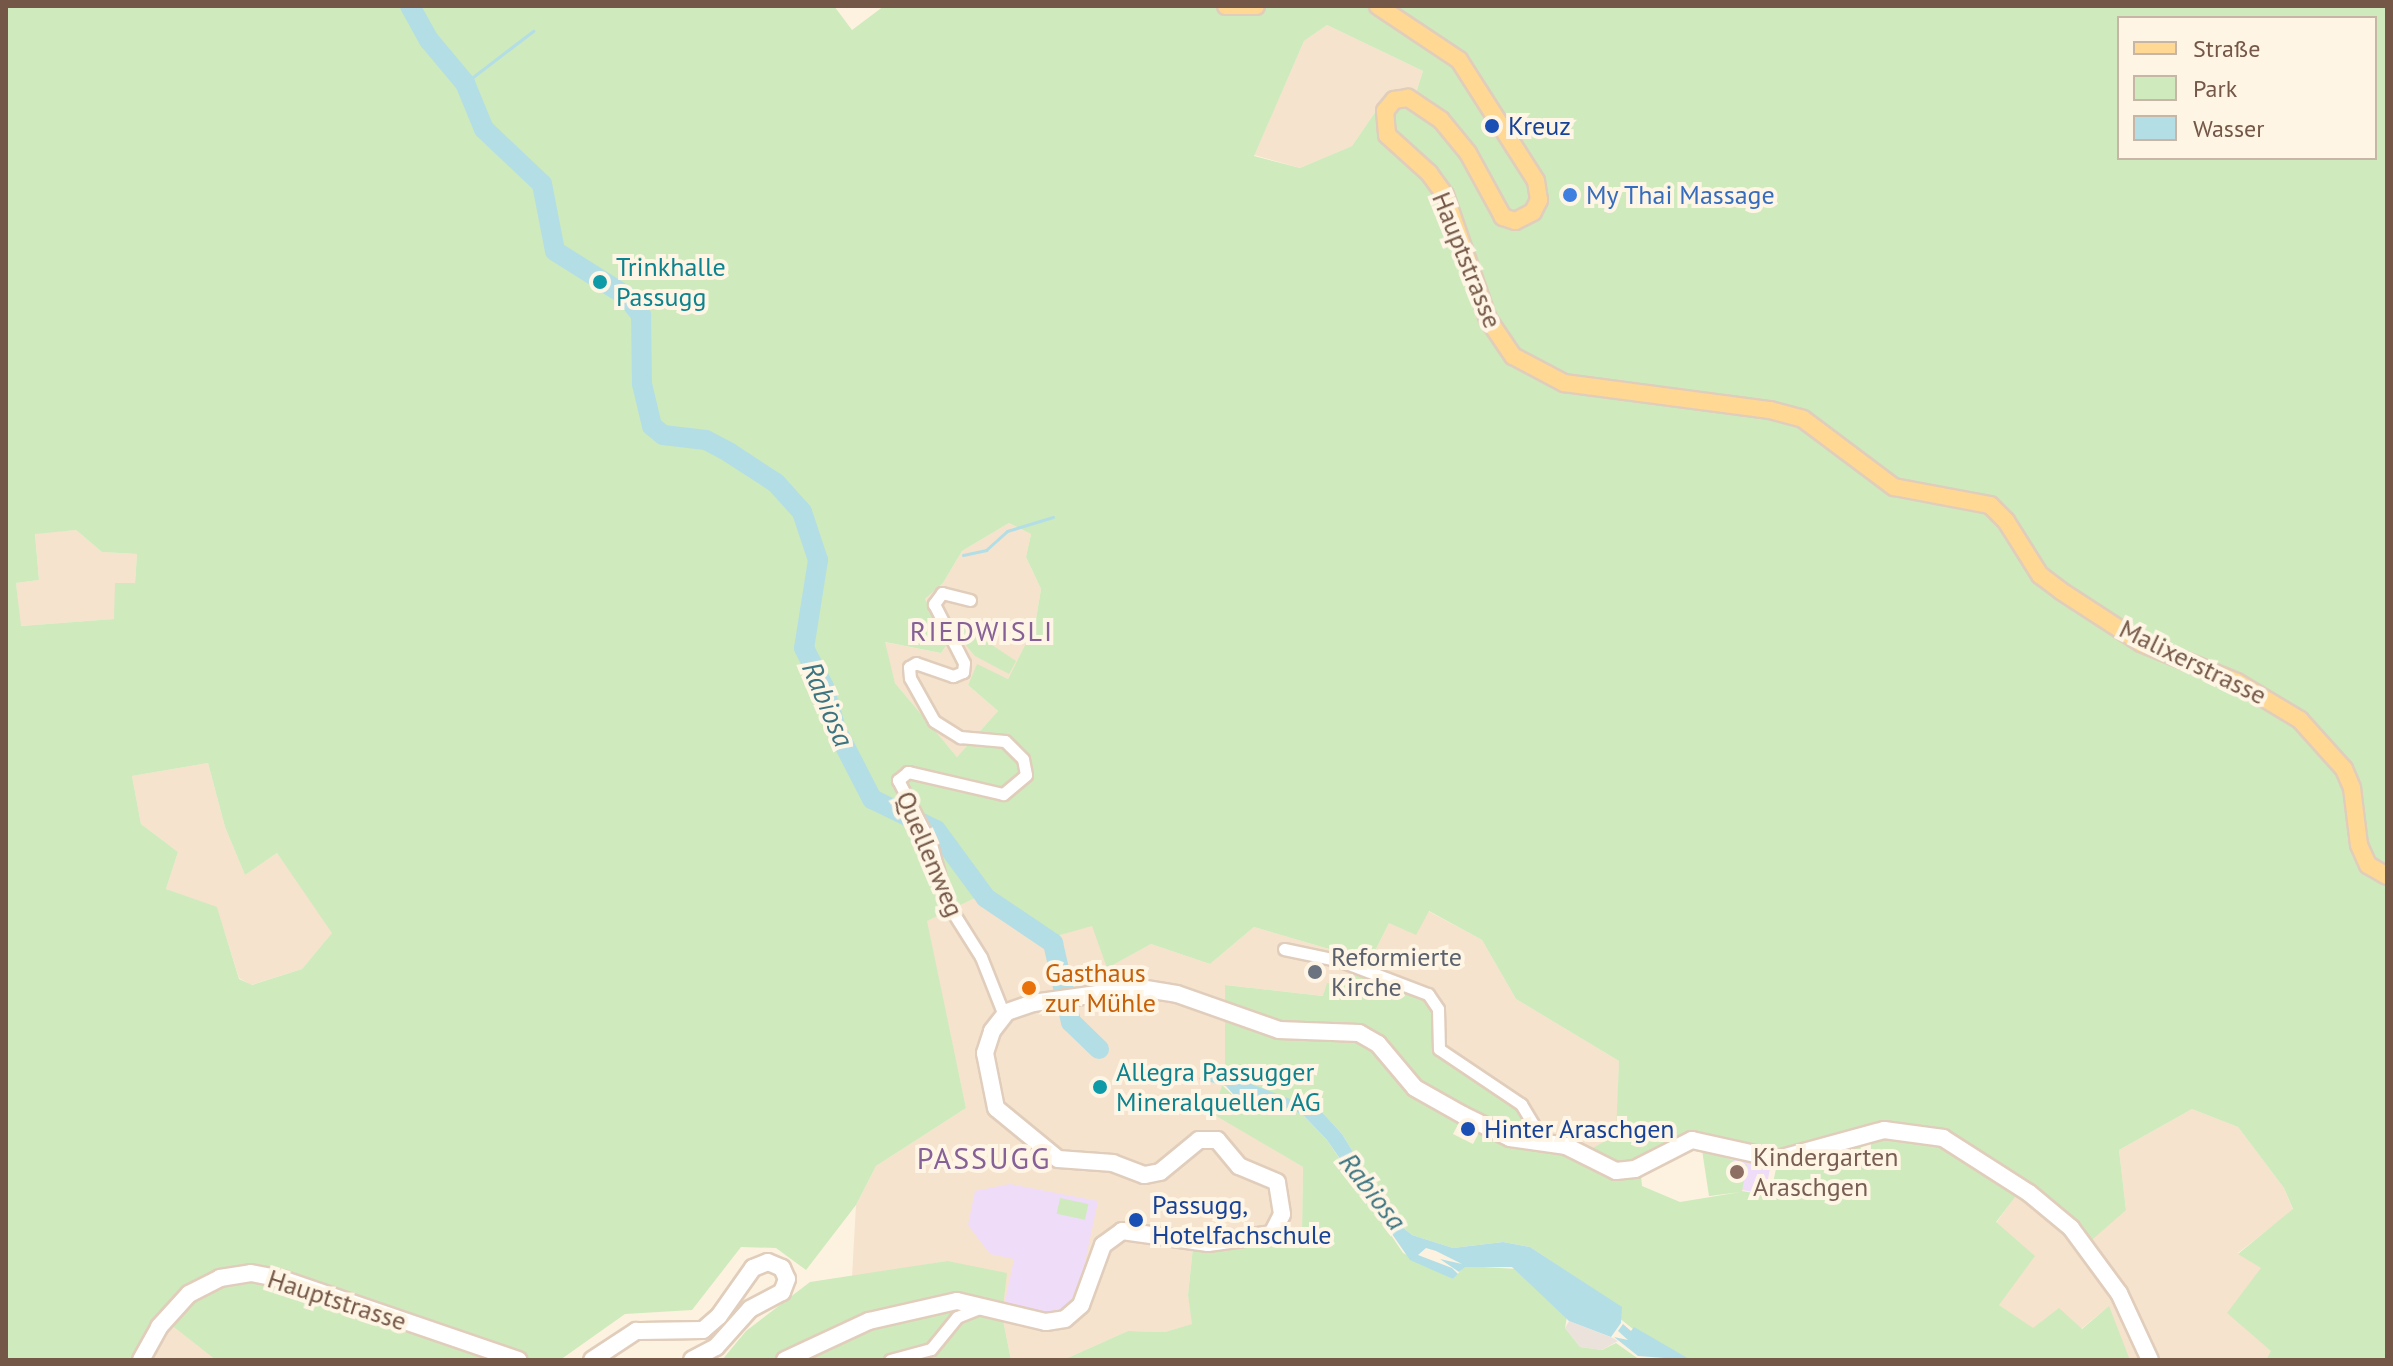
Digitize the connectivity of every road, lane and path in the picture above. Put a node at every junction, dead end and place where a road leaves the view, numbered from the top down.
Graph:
1 (1226, 6) edge
2 (1256, 6) edge
3 (1378, 6) edge
4 (1541, 375) joint
5 (970, 600) dead end
6 (2387, 876) edge
7 (1284, 949) dead end
8 (1004, 1015) junction
9 (1535, 1143) junction
10 (986, 1304) junction
11 (141, 1360) edge
12 (518, 1360) edge
13 (592, 1360) edge
14 (692, 1360) edge
15 (785, 1360) edge
16 (890, 1360) edge
17 (2150, 1360) edge

1 - 2 main road
3 - 4 main road, Hauptstrasse
4 - 6 main road, Malixerstrasse
5 - 8 street, Quellenweg
7 - 9 street
8 - 9 street
8 - 10 street
9 - 17 street
10 - 15 street
10 - 16 street
11 - 12 street, Hauptstrasse
13 - 14 street

